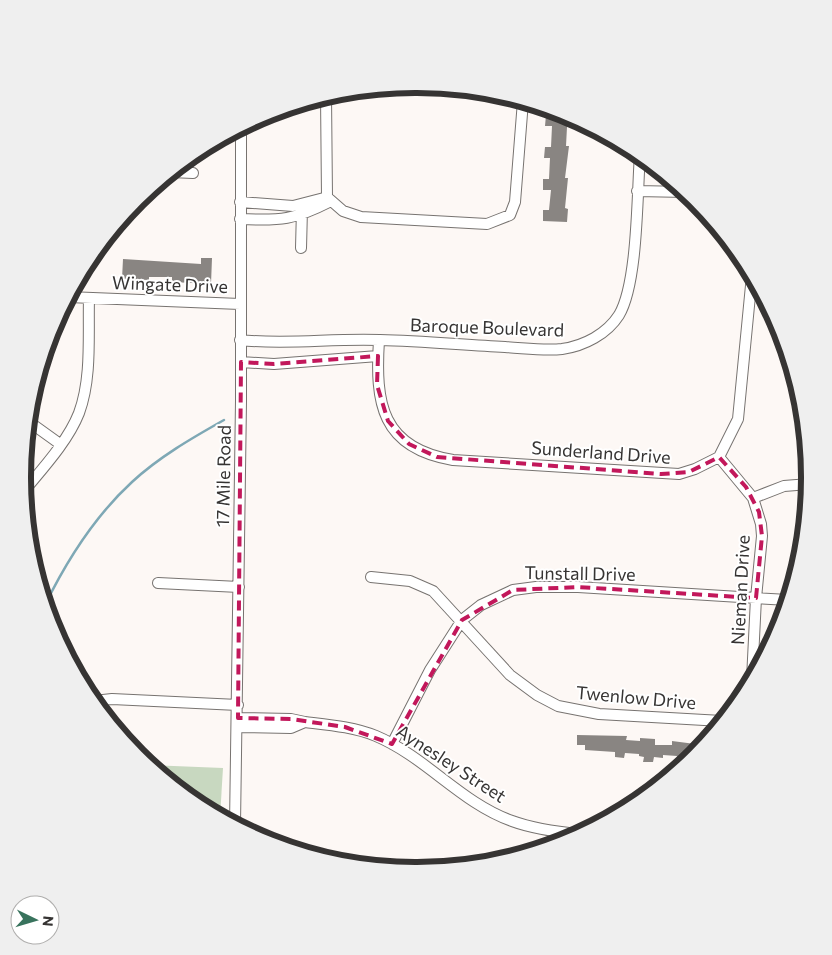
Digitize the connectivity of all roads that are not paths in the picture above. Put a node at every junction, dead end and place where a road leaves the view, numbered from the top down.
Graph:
1 (326, 104) edge
2 (522, 108) edge
3 (241, 135) edge
4 (639, 164) edge
5 (181, 172) edge
6 (193, 173) dead end
7 (637, 192) junction
8 (674, 192) edge
9 (329, 199) junction
10 (240, 202) junction
11 (302, 210) junction
12 (240, 219) junction
13 (301, 248) dead end
14 (751, 288) edge
15 (76, 298) edge
16 (89, 298) junction
17 (240, 304) junction
18 (240, 340) junction
19 (379, 340) junction
20 (378, 356) junction
21 (241, 362) junction
22 (35, 427) edge
23 (60, 444) junction
24 (719, 457) junction
25 (31, 482) edge
26 (801, 485) edge
27 (753, 498) junction
28 (371, 578) dead end
29 (158, 583) dead end
30 (239, 587) junction
31 (756, 598) junction
32 (780, 600) edge
33 (462, 620) junction
34 (753, 663) edge
35 (102, 700) edge
36 (238, 705) junction
37 (714, 721) edge
38 (238, 723) junction
39 (392, 744) junction
40 (235, 817) edge
41 (565, 832) edge

1 - 9 street
2 - 9 street
3 - 10 street, 17 Mile Road
4 - 7 street, Baroque Boulevard
5 - 6 street
7 - 8 street
7 - 19 street, Baroque Boulevard
9 - 11 street
10 - 11 street
10 - 12 street, 17 Mile Road
11 - 12 street
11 - 13 street
12 - 17 street, 17 Mile Road
14 - 24 street
15 - 16 street, Wingate Drive
16 - 17 street, Wingate Drive
16 - 23 street
17 - 18 street, 17 Mile Road
18 - 19 street, Baroque Boulevard
18 - 21 street, 17 Mile Road
19 - 20 street, Sunderland Drive
20 - 21 street
20 - 24 street, Sunderland Drive
21 - 30 street, 17 Mile Road
22 - 23 street
23 - 25 street
24 - 27 street, Nieman Drive
26 - 27 street
27 - 31 street, Nieman Drive
28 - 33 street, Twenlow Drive
29 - 30 street
30 - 36 street, 17 Mile Road
31 - 32 street, Tunstall Drive
31 - 33 street, Tunstall Drive
31 - 34 street, Nieman Drive
33 - 37 street, Twenlow Drive
33 - 39 street, Tunstall Drive
35 - 36 street
36 - 38 street, 17 Mile Road
38 - 39 street, Aynesley Street
38 - 40 street, 17 Mile Road
39 - 41 street, Aynesley Street

